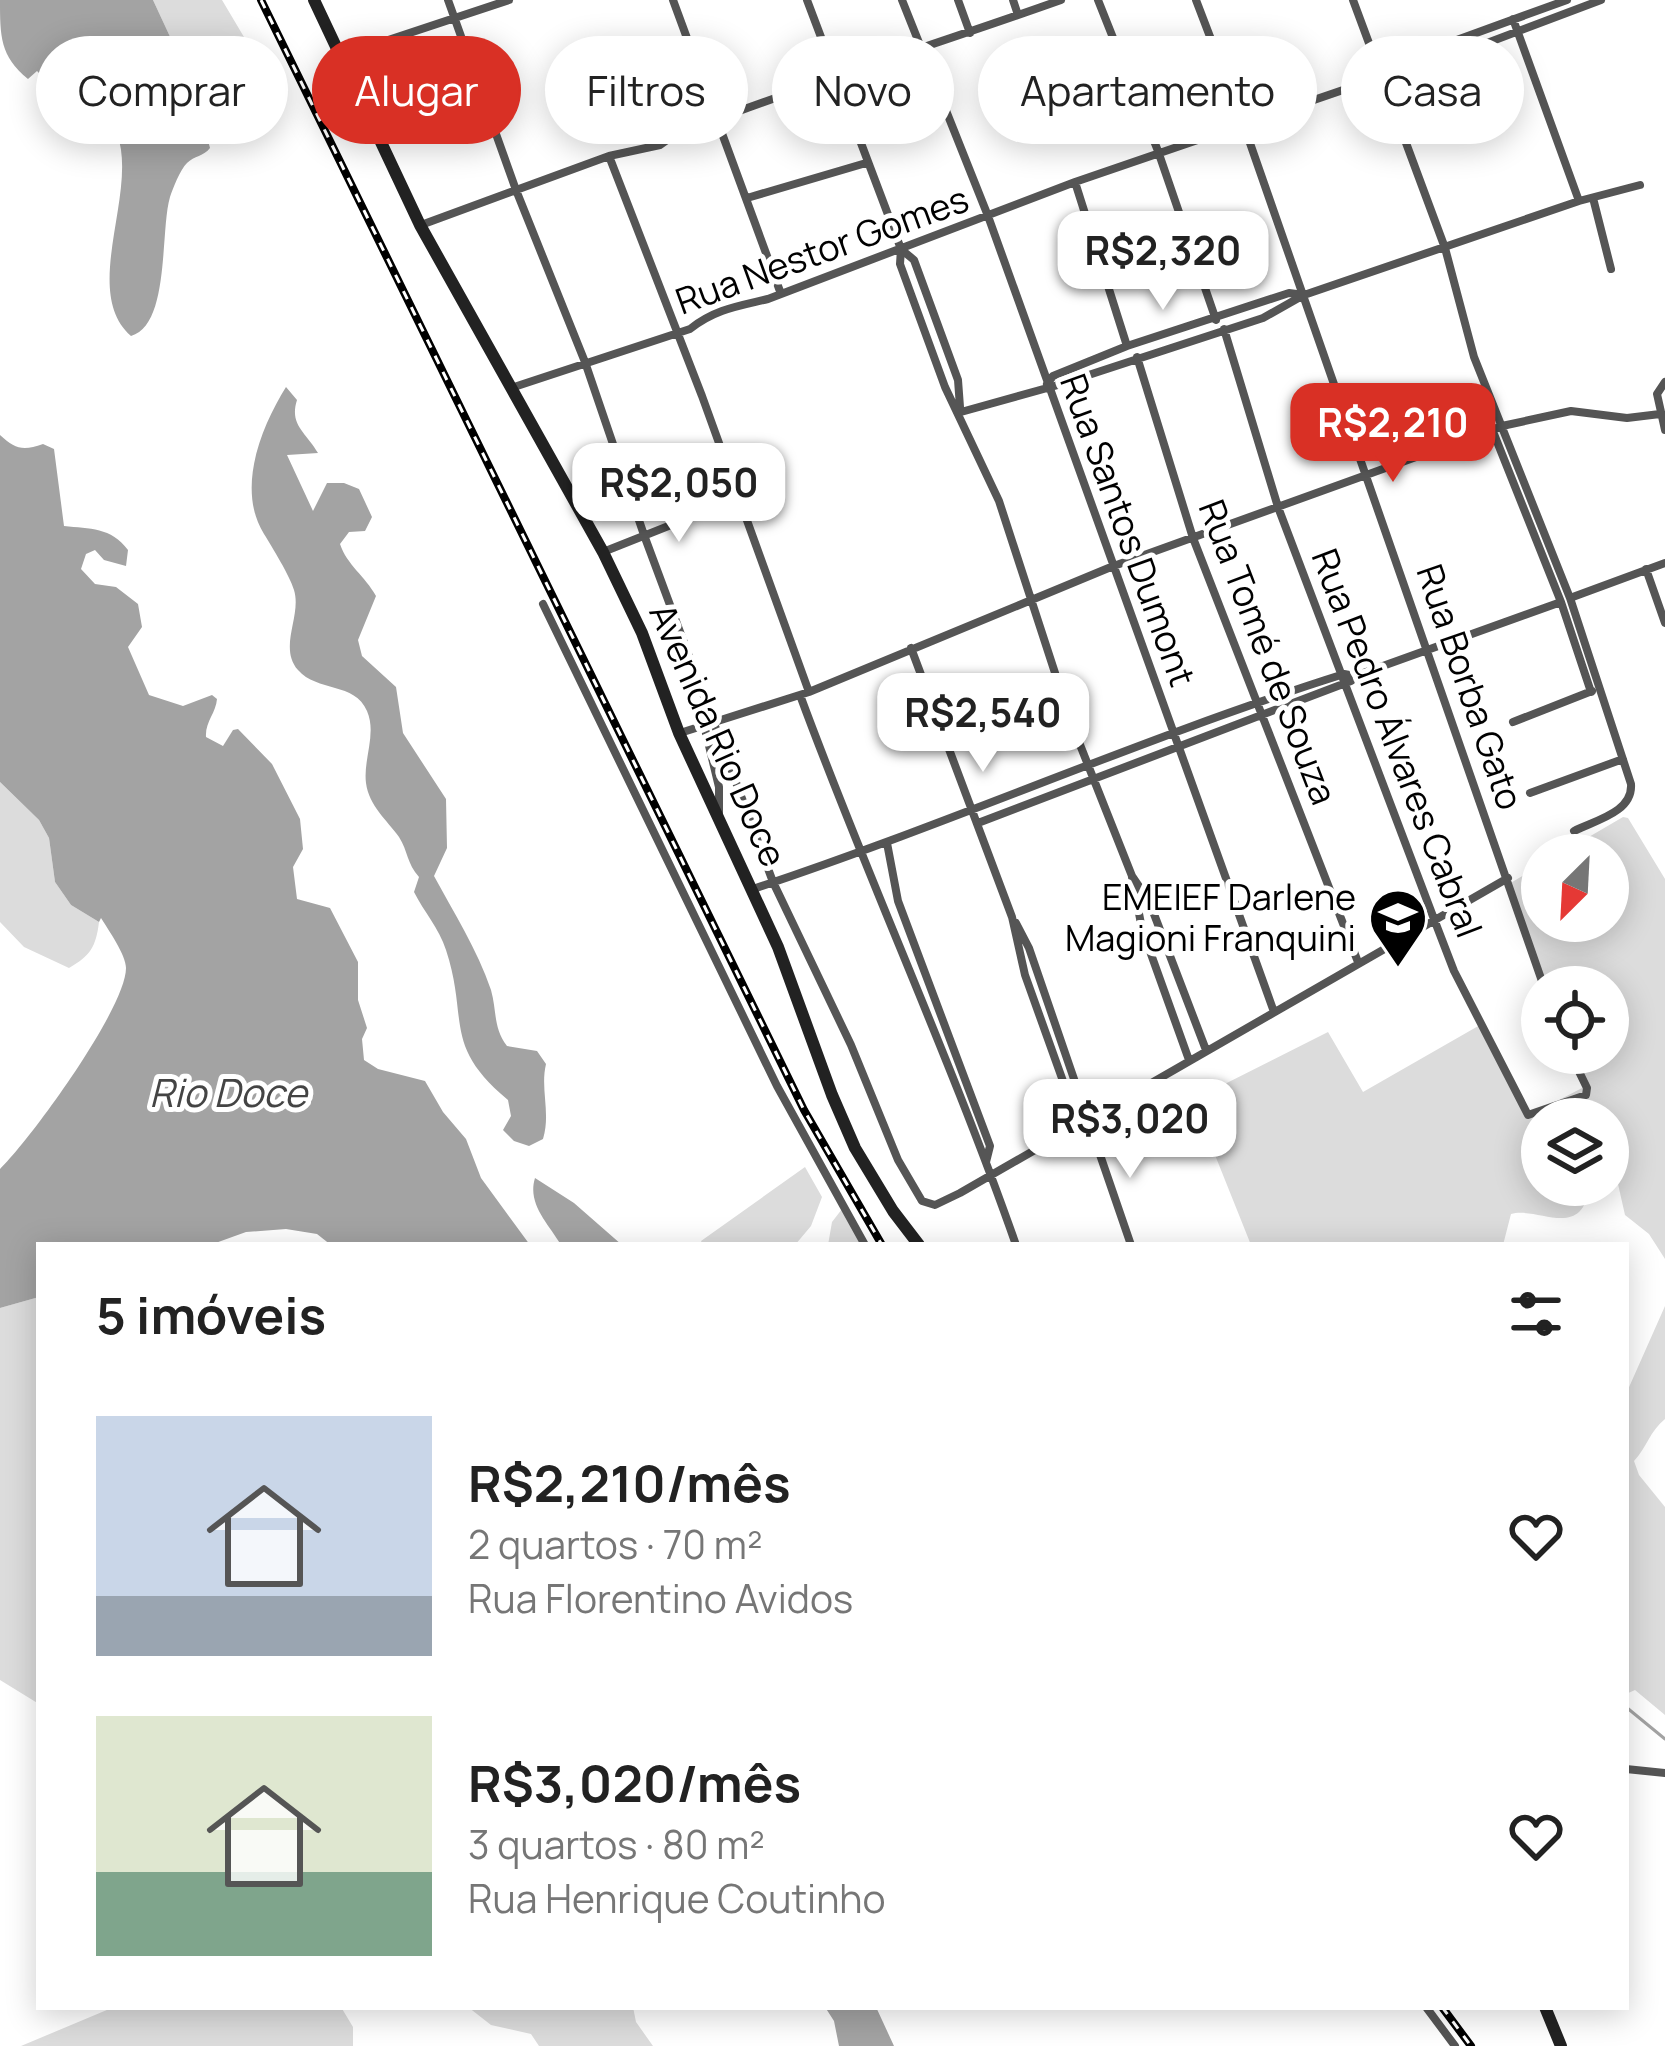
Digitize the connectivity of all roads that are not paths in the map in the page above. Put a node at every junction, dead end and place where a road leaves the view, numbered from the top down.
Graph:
1 (314, 0) edge
2 (448, 0) edge
3 (509, 0) edge
4 (673, 0) edge
5 (807, 0) edge
6 (902, 0) edge
7 (958, 0) edge
8 (1013, 0) edge
9 (1061, 0) edge
10 (1099, 0) edge
11 (1196, 0) edge
12 (1353, 0) edge
13 (1567, 0) edge
14 (1600, 0) edge
15 (1548, 3) edge
16 (1018, 15) junction
17 (1553, 18) junction
18 (454, 19) junction
19 (1513, 19) junction
20 (1516, 31) junction
21 (970, 33) junction
22 (329, 36) edge
23 (401, 36) edge
24 (686, 36) edge
25 (820, 36) edge
26 (915, 36) edge
27 (1210, 36) edge
28 (1367, 36) edge
29 (1467, 36) edge
30 (1503, 36) edge
31 (954, 39) edge
32 (954, 134) edge
33 (381, 144) edge
34 (661, 144) edge
35 (725, 144) edge
36 (859, 144) edge
37 (1181, 144) edge
38 (1250, 144) edge
39 (1407, 144) edge
40 (1158, 152) junction
41 (609, 157) junction
42 (866, 163) junction
43 (1075, 182) junction
44 (1640, 184) dead end
45 (516, 190) junction
46 (746, 198) junction
47 (1593, 198) junction
48 (1580, 201) junction
49 (988, 216) junction
50 (420, 225) junction
51 (1445, 248) junction
52 (901, 249) junction
53 (1611, 269) dead end
54 (781, 294) junction
55 (1304, 295) junction
56 (1216, 320) junction
57 (1225, 329) junction
58 (677, 333) junction
59 (1126, 346) junction
60 (1137, 357) junction
61 (585, 362) junction
62 (1665, 382) edge
63 (1046, 386) junction
64 (510, 388) junction
65 (960, 412) junction
66 (1660, 414) junction
67 (1497, 428) junction
68 (1665, 430) edge
69 (1366, 474) junction
70 (739, 498) junction
71 (1278, 507) junction
72 (644, 536) junction
73 (1193, 538) junction
74 (603, 552) junction
75 (1665, 562) edge
76 (1111, 567) junction
77 (1646, 569) junction
78 (1032, 600) junction
79 (1565, 600) junction
80 (543, 604) dead end
81 (1665, 623) edge
82 (911, 648) junction
83 (1428, 649) junction
84 (1349, 675) junction
85 (1348, 685) junction
86 (1595, 690) junction
87 (805, 693) junction
88 (1255, 702) junction
89 (1260, 716) junction
90 (1514, 722) dead end
91 (709, 723) junction
92 (1173, 731) junction
93 (679, 734) junction
94 (1178, 744) junction
95 (1623, 759) junction
96 (1088, 765) junction
97 (1094, 778) junction
98 (1530, 793) dead end
99 (972, 808) junction
100 (719, 815) junction
101 (977, 824) junction
102 (1574, 831) dead end
103 (887, 843) junction
104 (861, 854) junction
105 (1132, 876) junction
106 (1508, 878) junction
107 (772, 882) junction
108 (753, 889) junction
109 (1012, 917) junction
110 (1434, 919) junction
111 (1358, 962) junction
112 (1537, 966) edge
113 (1274, 1012) junction
114 (1207, 1051) junction
115 (1189, 1060) junction
116 (1580, 1074) edge
117 (1090, 1117) junction
118 (1078, 1123) junction
119 (1090, 1132) junction
120 (984, 1163) junction
121 (991, 1175) junction
122 (863, 1242) edge
123 (917, 1242) edge
124 (1015, 1242) edge
125 (1130, 1242) edge
126 (1629, 1769) edge
127 (1665, 1773) edge
128 (1428, 2010) edge
129 (1546, 2010) edge
130 (1455, 2046) edge
131 (1561, 2046) edge

1 - 22 street, Avenida Rio Doce
2 - 18 street
3 - 18 street
4 - 24 street
5 - 25 street
6 - 26 street, Rua Santos Dumont
7 - 21 street
8 - 16 street
9 - 16 street
10 - 40 street
11 - 27 street, Rua Borba Gato
12 - 28 street
13 - 15 street, Rua Nestor Gomes
14 - 17 street, Rua Nestor Gomes
15 - 17 street
15 - 19 street, Rua Nestor Gomes
16 - 21 street
17 - 20 street, Rua Nestor Gomes
18 - 23 street
18 - 45 street
19 - 20 street
19 - 29 street, Rua Nestor Gomes
20 - 30 street, Rua Nestor Gomes
20 - 48 street
21 - 31 street
32 - 49 street, Rua Santos Dumont
33 - 50 street, Avenida Rio Doce
34 - 41 street
35 - 46 street
36 - 42 street
37 - 40 street, Rua Nestor Gomes
38 - 55 street, Rua Borba Gato
39 - 51 street
40 - 43 street, Rua Nestor Gomes
40 - 56 street
41 - 45 street
41 - 58 street
42 - 46 street
42 - 52 street
43 - 49 street, Rua Nestor Gomes
43 - 59 street
44 - 47 street
45 - 50 street
45 - 61 street
46 - 54 street
47 - 48 street
47 - 53 street
48 - 51 street
49 - 52 street, Rua Nestor Gomes
49 - 63 street, Rua Santos Dumont
50 - 64 street, Avenida Rio Doce
51 - 55 street
51 - 67 street
52 - 54 street, Rua Nestor Gomes
52 - 65 street
54 - 58 street, Rua Nestor Gomes
55 - 56 street
55 - 57 street
55 - 69 street, Rua Borba Gato
56 - 59 street
57 - 60 street
57 - 71 street, Rua Pedro Álvares Cabral
58 - 61 street, Rua Nestor Gomes
58 - 70 street
59 - 63 street
60 - 63 street
60 - 73 street, Rua Tomé de Souza
61 - 64 street, Rua Nestor Gomes
61 - 72 street
62 - 66 street
63 - 65 street
63 - 76 street, Rua Santos Dumont
64 - 74 street, Avenida Rio Doce
65 - 78 street
66 - 67 street
66 - 68 street
67 - 69 street
67 - 79 street
69 - 71 street
69 - 83 street, Rua Borba Gato
70 - 72 street
70 - 87 street
71 - 73 street
71 - 84 street, Rua Pedro Álvares Cabral
72 - 74 street
72 - 91 street
73 - 76 street
73 - 88 street, Rua Tomé de Souza
74 - 93 street, Avenida Rio Doce
75 - 77 street
76 - 78 street
76 - 92 street, Rua Santos Dumont
77 - 79 street
77 - 81 street
78 - 82 street
78 - 96 street
79 - 83 street
79 - 86 street
80 - 122 street
82 - 87 street
82 - 99 street
83 - 84 street
83 - 106 street, Rua Borba Gato
84 - 85 street, Rua Pedro Álvares Cabral
84 - 88 street
85 - 89 street
85 - 110 street, Rua Pedro Álvares Cabral
86 - 90 street
86 - 95 street
87 - 91 street
87 - 104 street
88 - 89 street, Rua Tomé de Souza
88 - 92 street
89 - 94 street
89 - 111 street, Rua Tomé de Souza
91 - 93 street
91 - 100 street
91 - 107 street
92 - 94 street, Rua Santos Dumont
92 - 96 street
93 - 100 street, Avenida Rio Doce
94 - 97 street
94 - 113 street, Rua Santos Dumont
95 - 98 street
95 - 102 street
96 - 97 street
96 - 99 street
97 - 101 street
97 - 105 street
99 - 101 street
99 - 103 street
100 - 108 street, Avenida Rio Doce
101 - 109 street
103 - 104 street
103 - 120 street
104 - 107 street
104 - 120 street
105 - 114 street
105 - 115 street
106 - 110 street
106 - 112 street, Rua Borba Gato
107 - 108 street
107 - 121 street
108 - 123 street, Avenida Rio Doce
109 - 117 street
109 - 118 street
110 - 111 street
110 - 116 street, Rua Pedro Álvares Cabral
111 - 113 street
113 - 114 street
114 - 115 street
115 - 117 street
117 - 118 street
117 - 119 street
118 - 119 street
118 - 121 street
119 - 125 street
120 - 121 street
121 - 124 street
126 - 127 street
128 - 130 street
129 - 131 street

